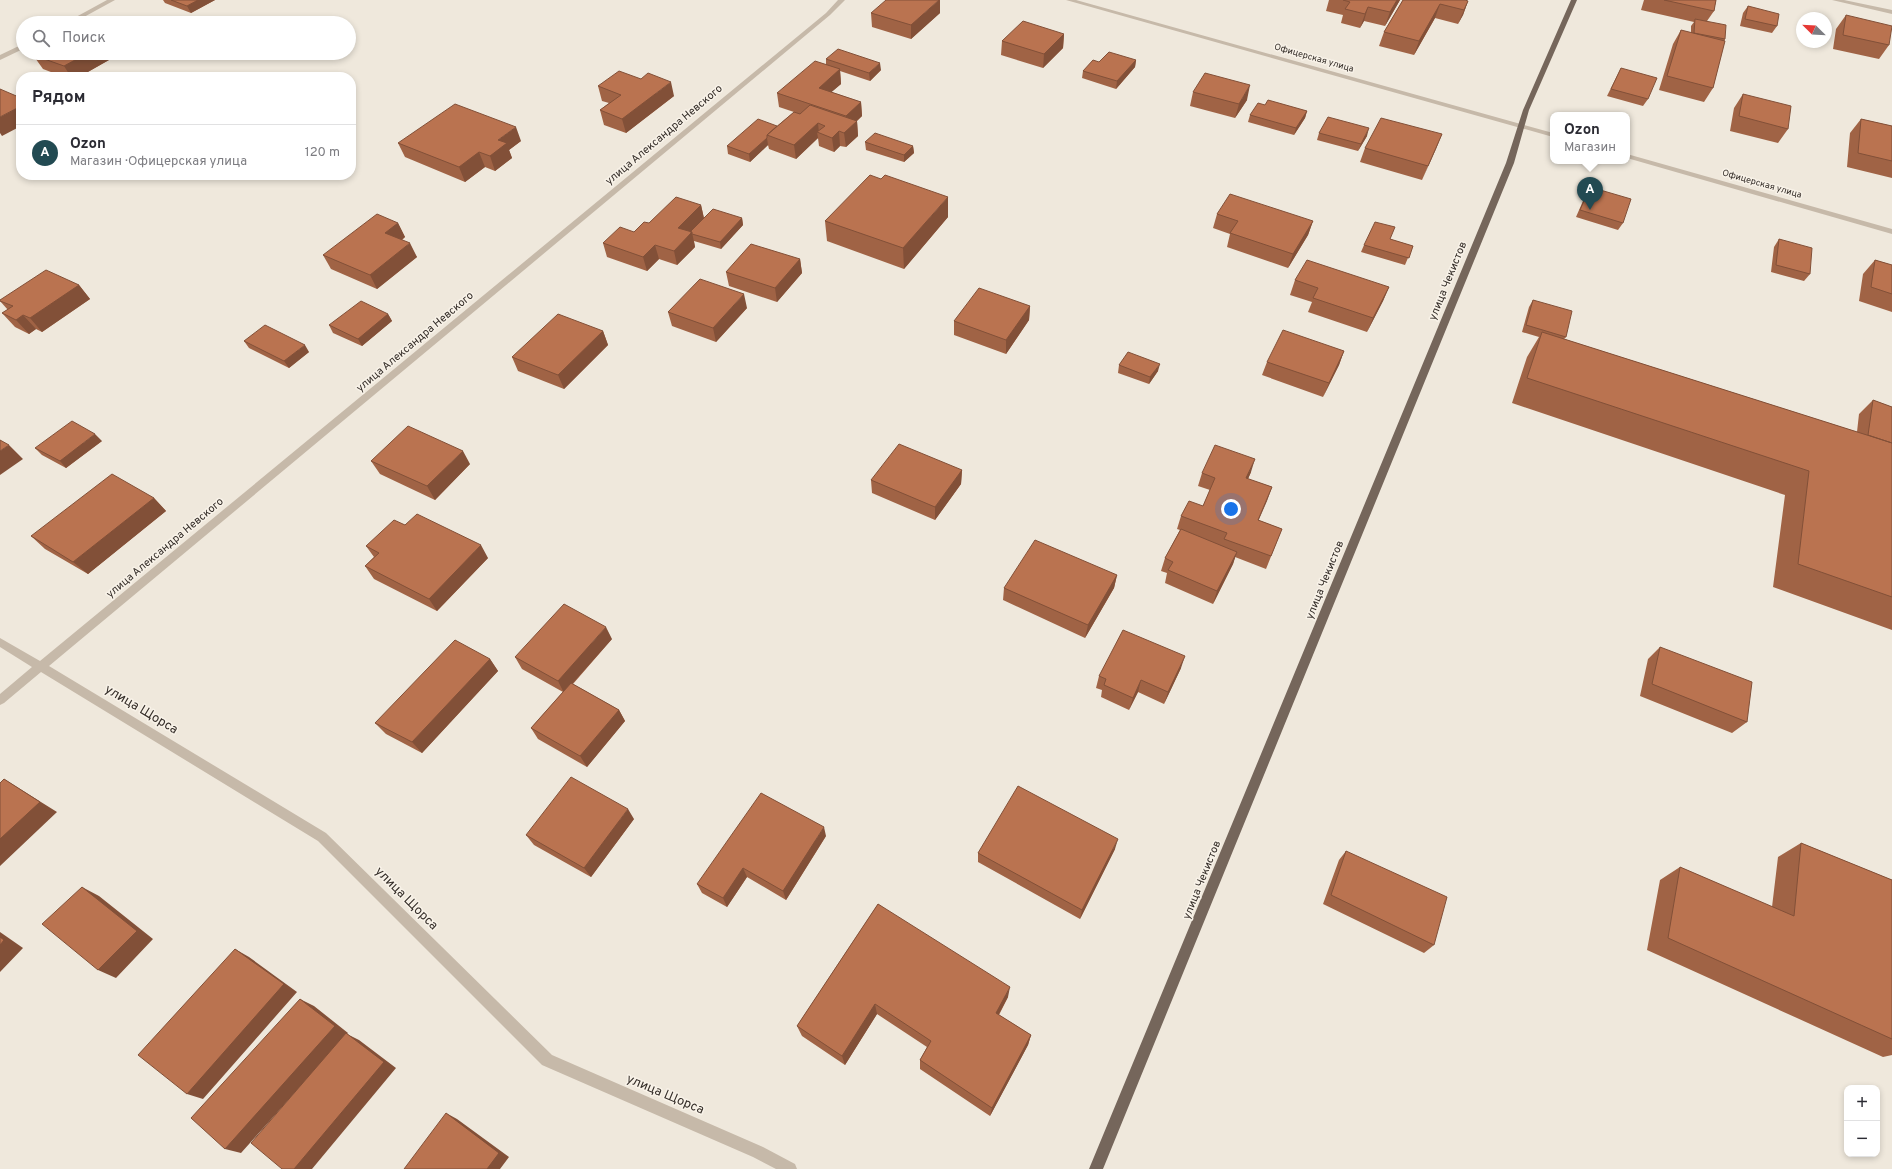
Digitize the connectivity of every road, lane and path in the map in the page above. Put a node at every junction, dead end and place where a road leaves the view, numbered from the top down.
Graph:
1 (112, 0) edge
2 (842, 0) edge
3 (1069, 0) edge
4 (1574, 0) edge
5 (1836, 0) edge
6 (1892, 12) edge
7 (81, 16) edge
8 (16, 50) edge
9 (0, 58) edge
10 (1520, 126) junction
11 (1550, 134) edge
12 (1630, 157) edge
13 (1892, 232) edge
14 (0, 642) edge
15 (39, 666) junction
16 (0, 700) edge
17 (790, 1169) edge
18 (1096, 1169) edge

1 - 7 street
2 - 15 street, улица Александра Невского
3 - 10 street, Офицерская улица
4 - 10 main road, улица Чекистов
5 - 6 street
8 - 9 street
10 - 11 street, Офицерская улица
10 - 18 main road, улица Чекистов
12 - 13 street, Офицерская улица
14 - 15 street, улица Щорса
15 - 16 street, улица Александра Невского
15 - 17 street, улица Щорса

